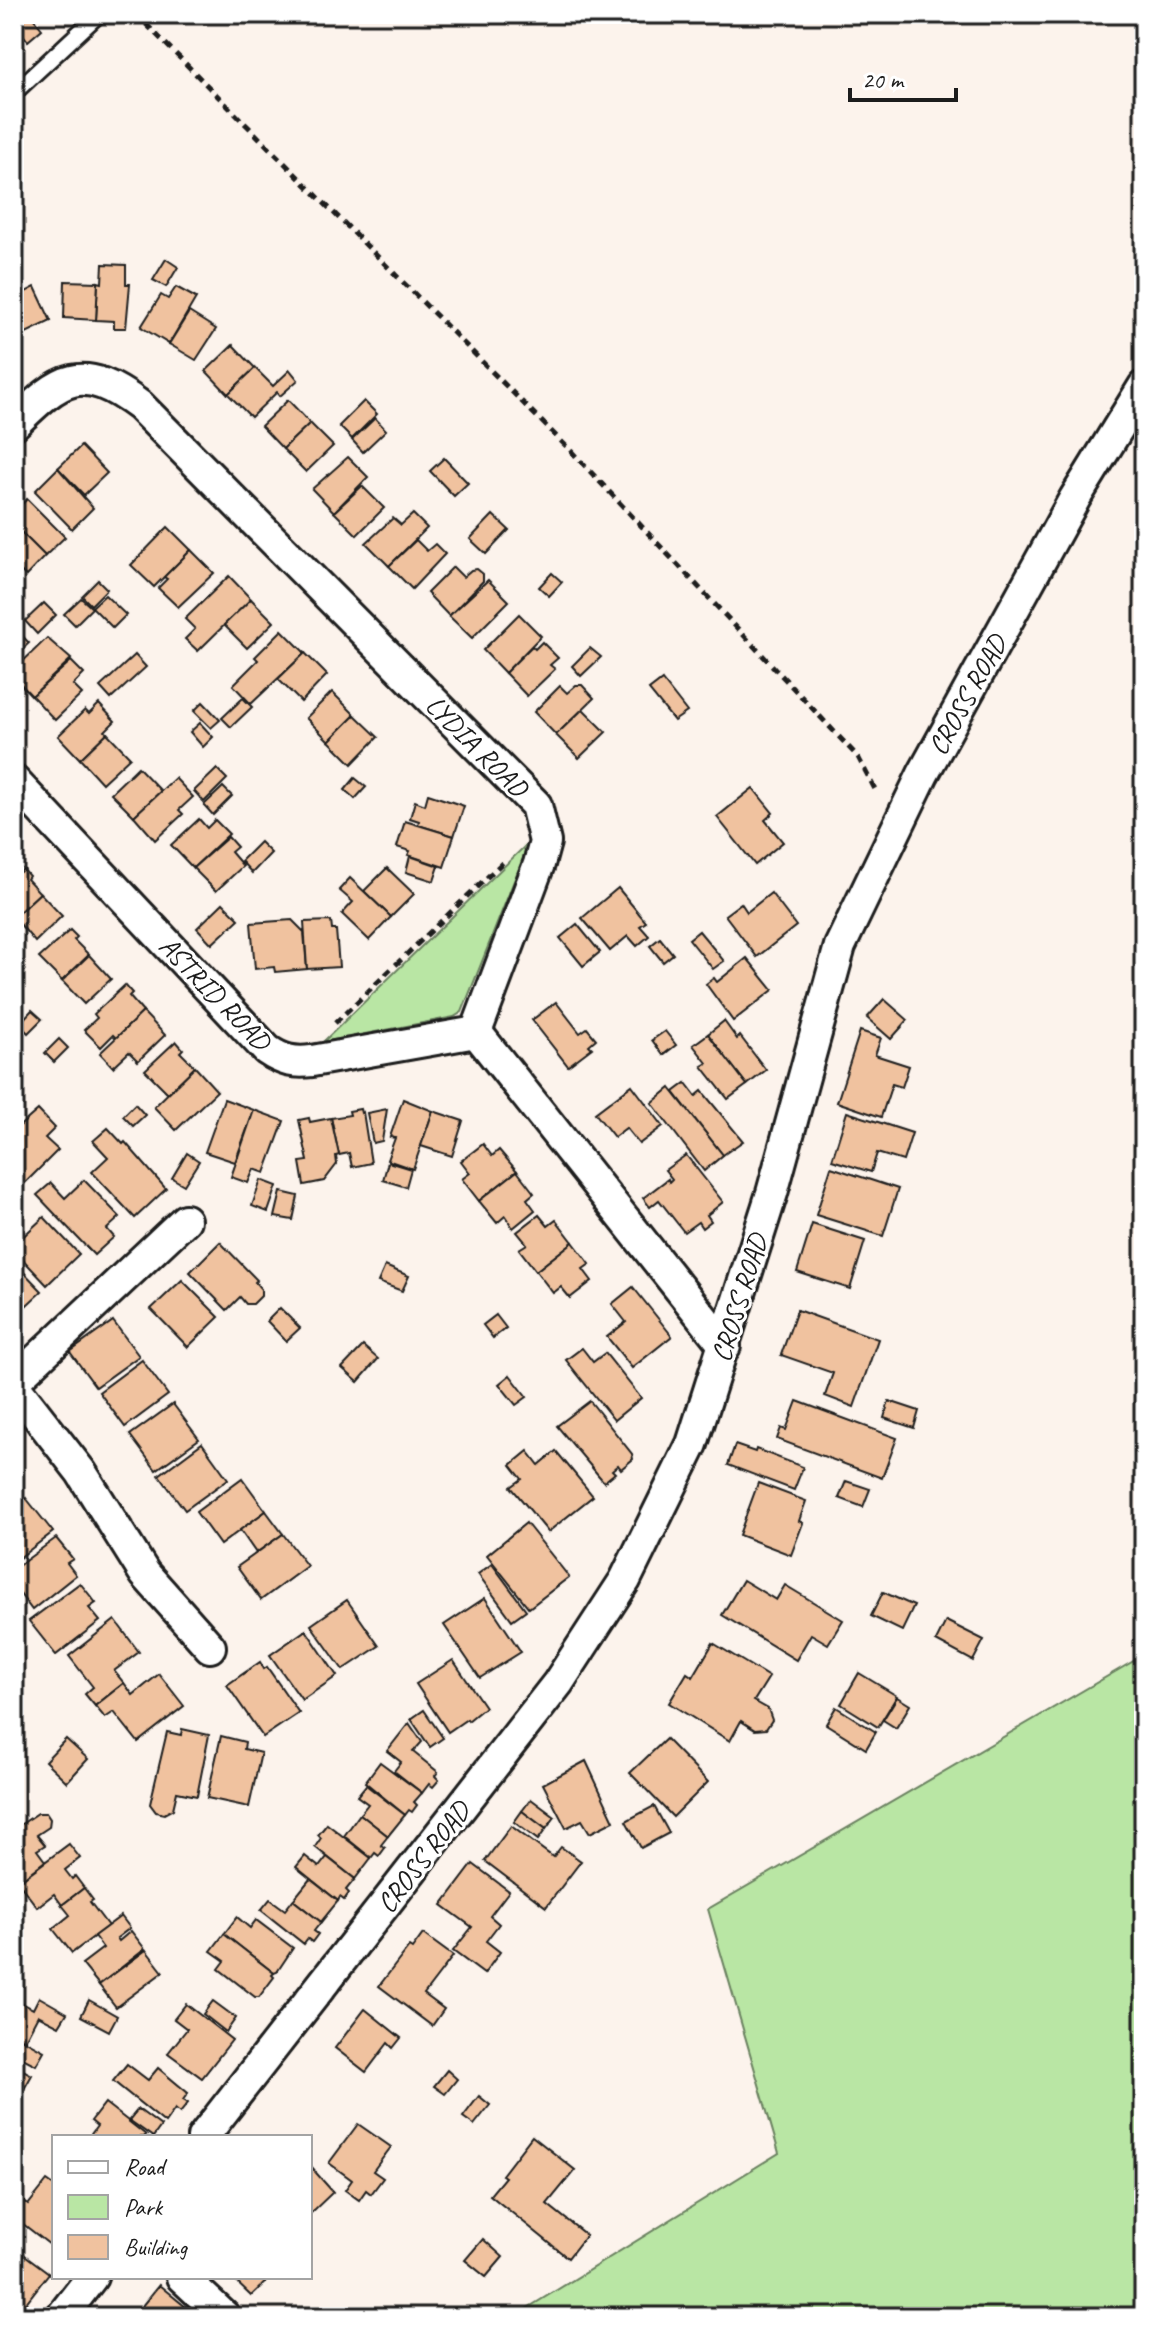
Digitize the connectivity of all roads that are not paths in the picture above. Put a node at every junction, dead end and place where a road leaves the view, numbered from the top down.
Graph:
1 (99, 14) edge
2 (14, 93) edge
3 (1144, 386) edge
4 (14, 424) edge
5 (14, 781) edge
6 (476, 1032) junction
7 (185, 1220) dead end
8 (725, 1346) junction
9 (14, 1383) edge
10 (210, 1647) dead end
11 (205, 2135) edge
12 (90, 2279) edge
13 (184, 2279) edge
14 (61, 2317) edge
15 (225, 2317) edge

1 - 2 lane
3 - 8 street, CROSS ROAD
4 - 6 street, LYDIA ROAD
5 - 6 street, ASTRID ROAD
6 - 8 street
7 - 9 street
8 - 11 street, CROSS ROAD
9 - 10 street
12 - 14 street
13 - 15 street

